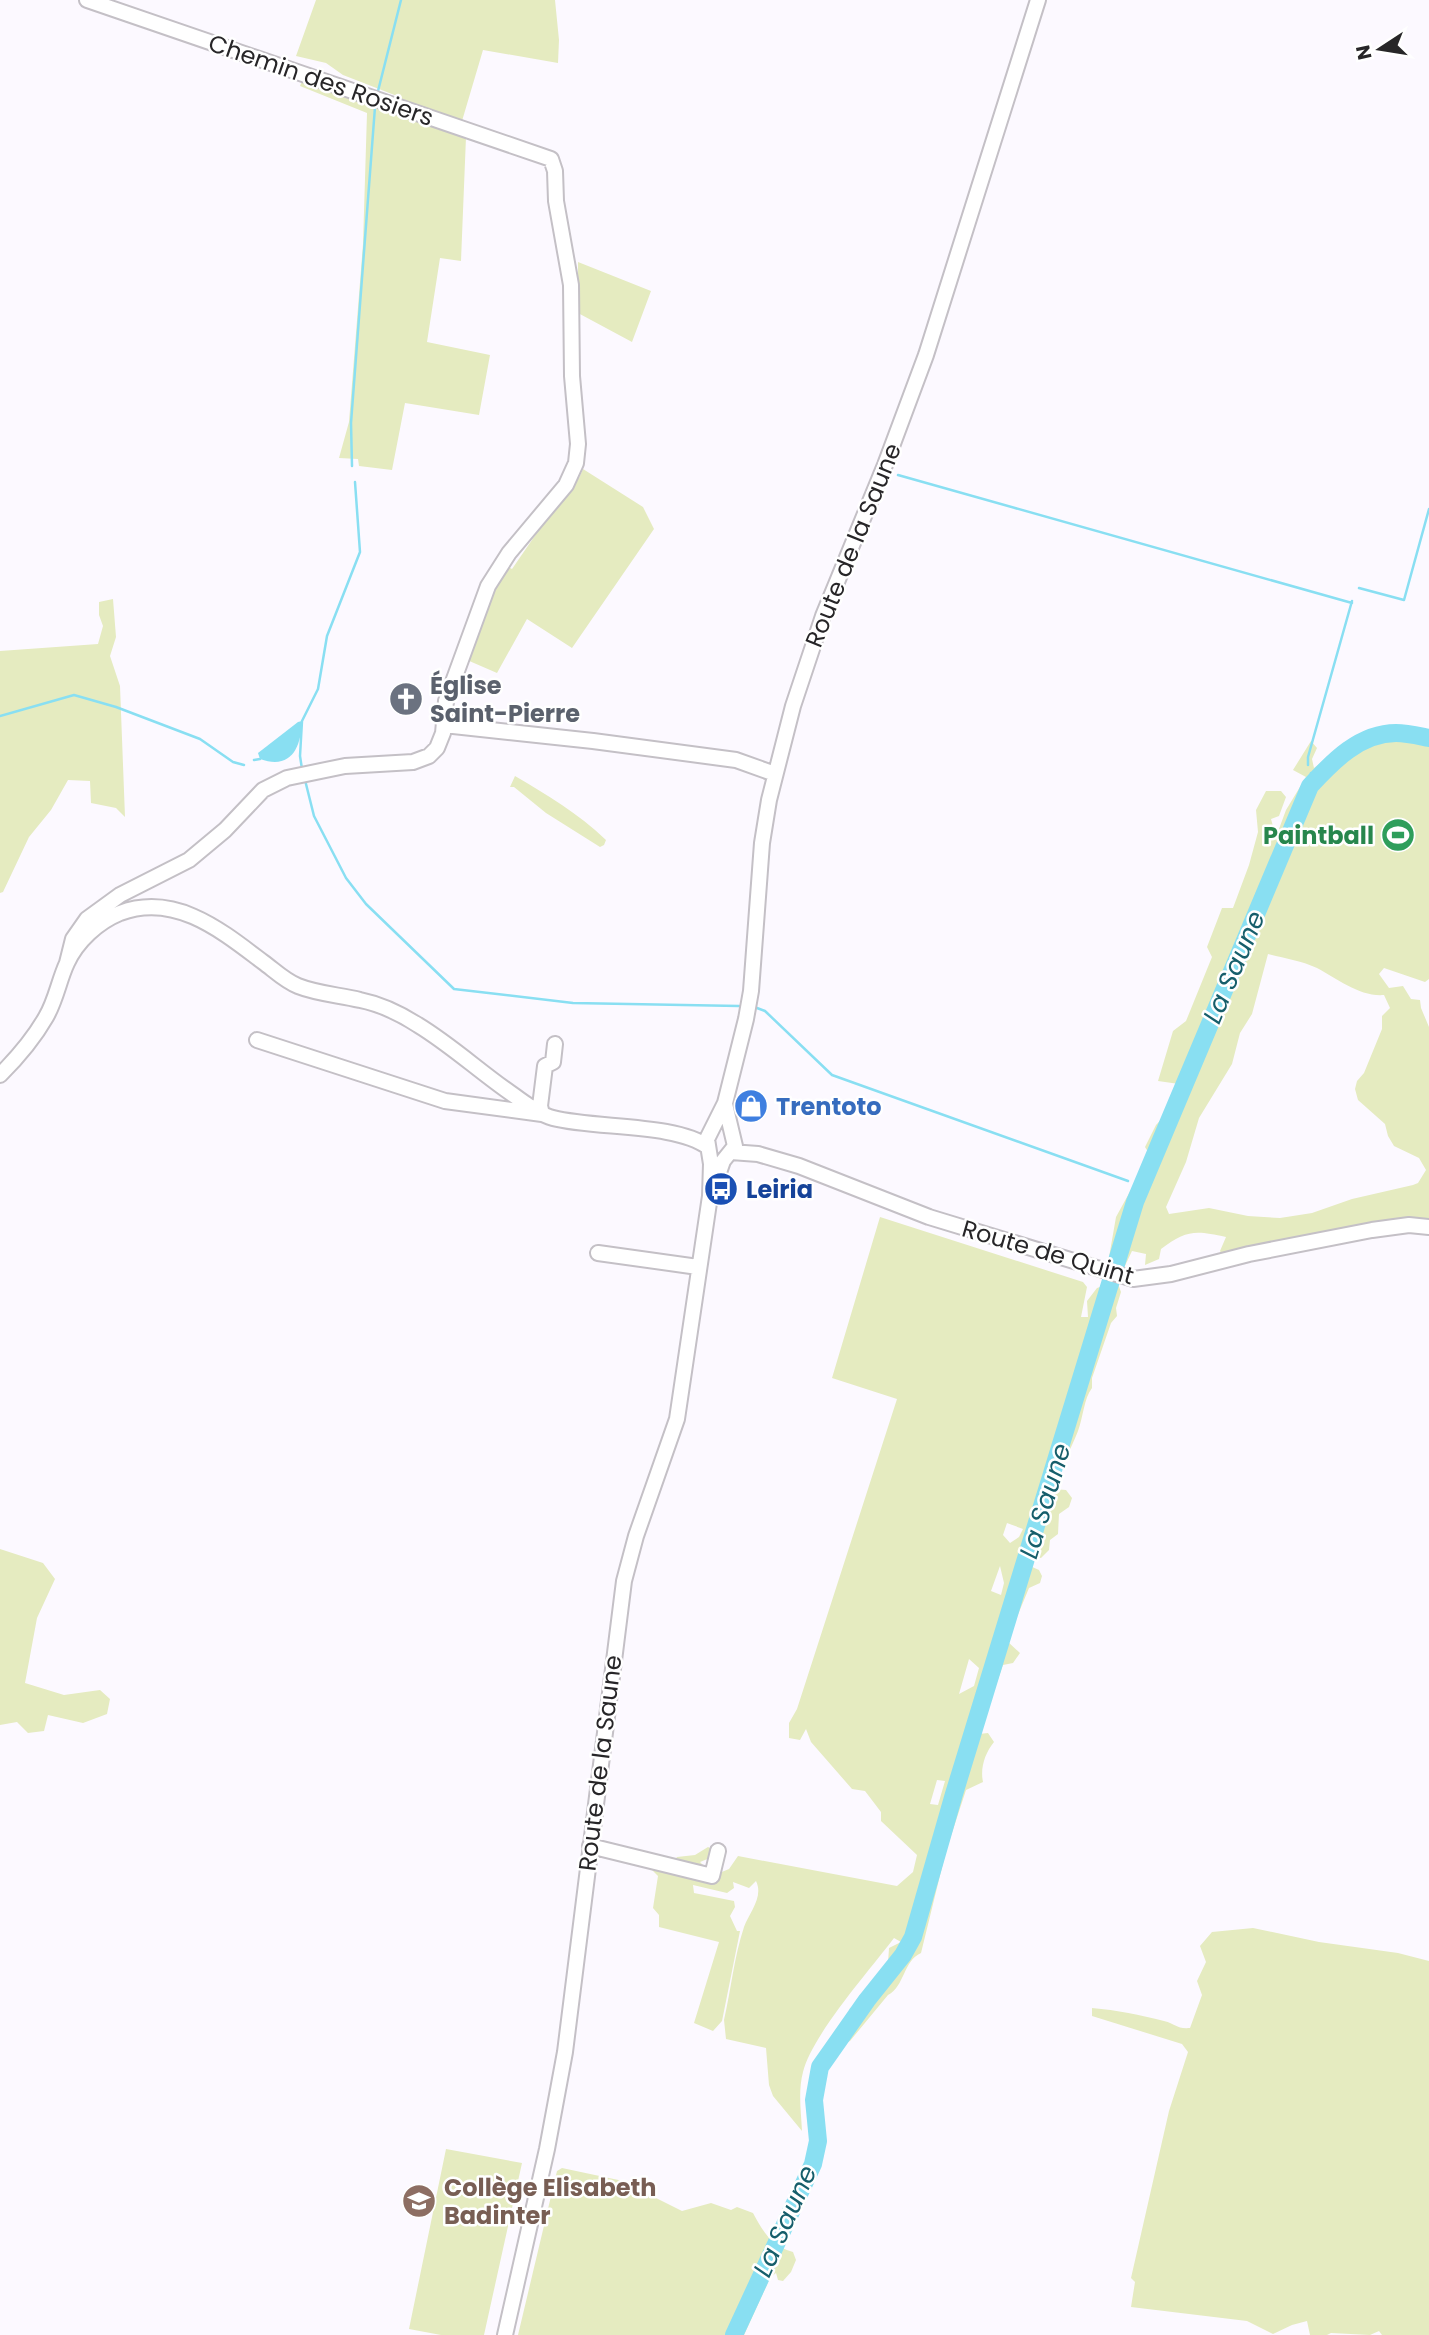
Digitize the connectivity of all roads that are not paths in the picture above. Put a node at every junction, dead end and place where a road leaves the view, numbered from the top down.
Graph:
1 (87, 0) edge
2 (1038, 0) edge
3 (444, 725) junction
4 (775, 774) junction
5 (67, 963) junction
6 (257, 1040) dead end
7 (555, 1044) dead end
8 (0, 1075) edge
9 (725, 1103) junction
10 (542, 1114) junction
11 (710, 1140) junction
12 (731, 1144) junction
13 (710, 1196) junction
14 (1429, 1227) edge
15 (598, 1253) dead end
16 (698, 1267) junction
17 (590, 1846) junction
18 (718, 1851) dead end
19 (505, 2335) edge

1 - 3 street, Chemin des Rosiers
2 - 4 street, Route de la Saune
3 - 4 street
3 - 5 street
4 - 9 street, Route de la Saune
5 - 8 street
5 - 10 street
6 - 10 street
7 - 10 street
9 - 11 street, Route de la Saune
9 - 12 street, Route de la Saune
10 - 11 street
11 - 12 street
11 - 12 street
11 - 13 street, Route de la Saune
12 - 13 street, Route de la Saune
12 - 14 street, Route de Quint
13 - 16 street, Route de la Saune
15 - 16 street
16 - 17 street, Route de la Saune
17 - 18 street
17 - 19 street, Route de la Saune

